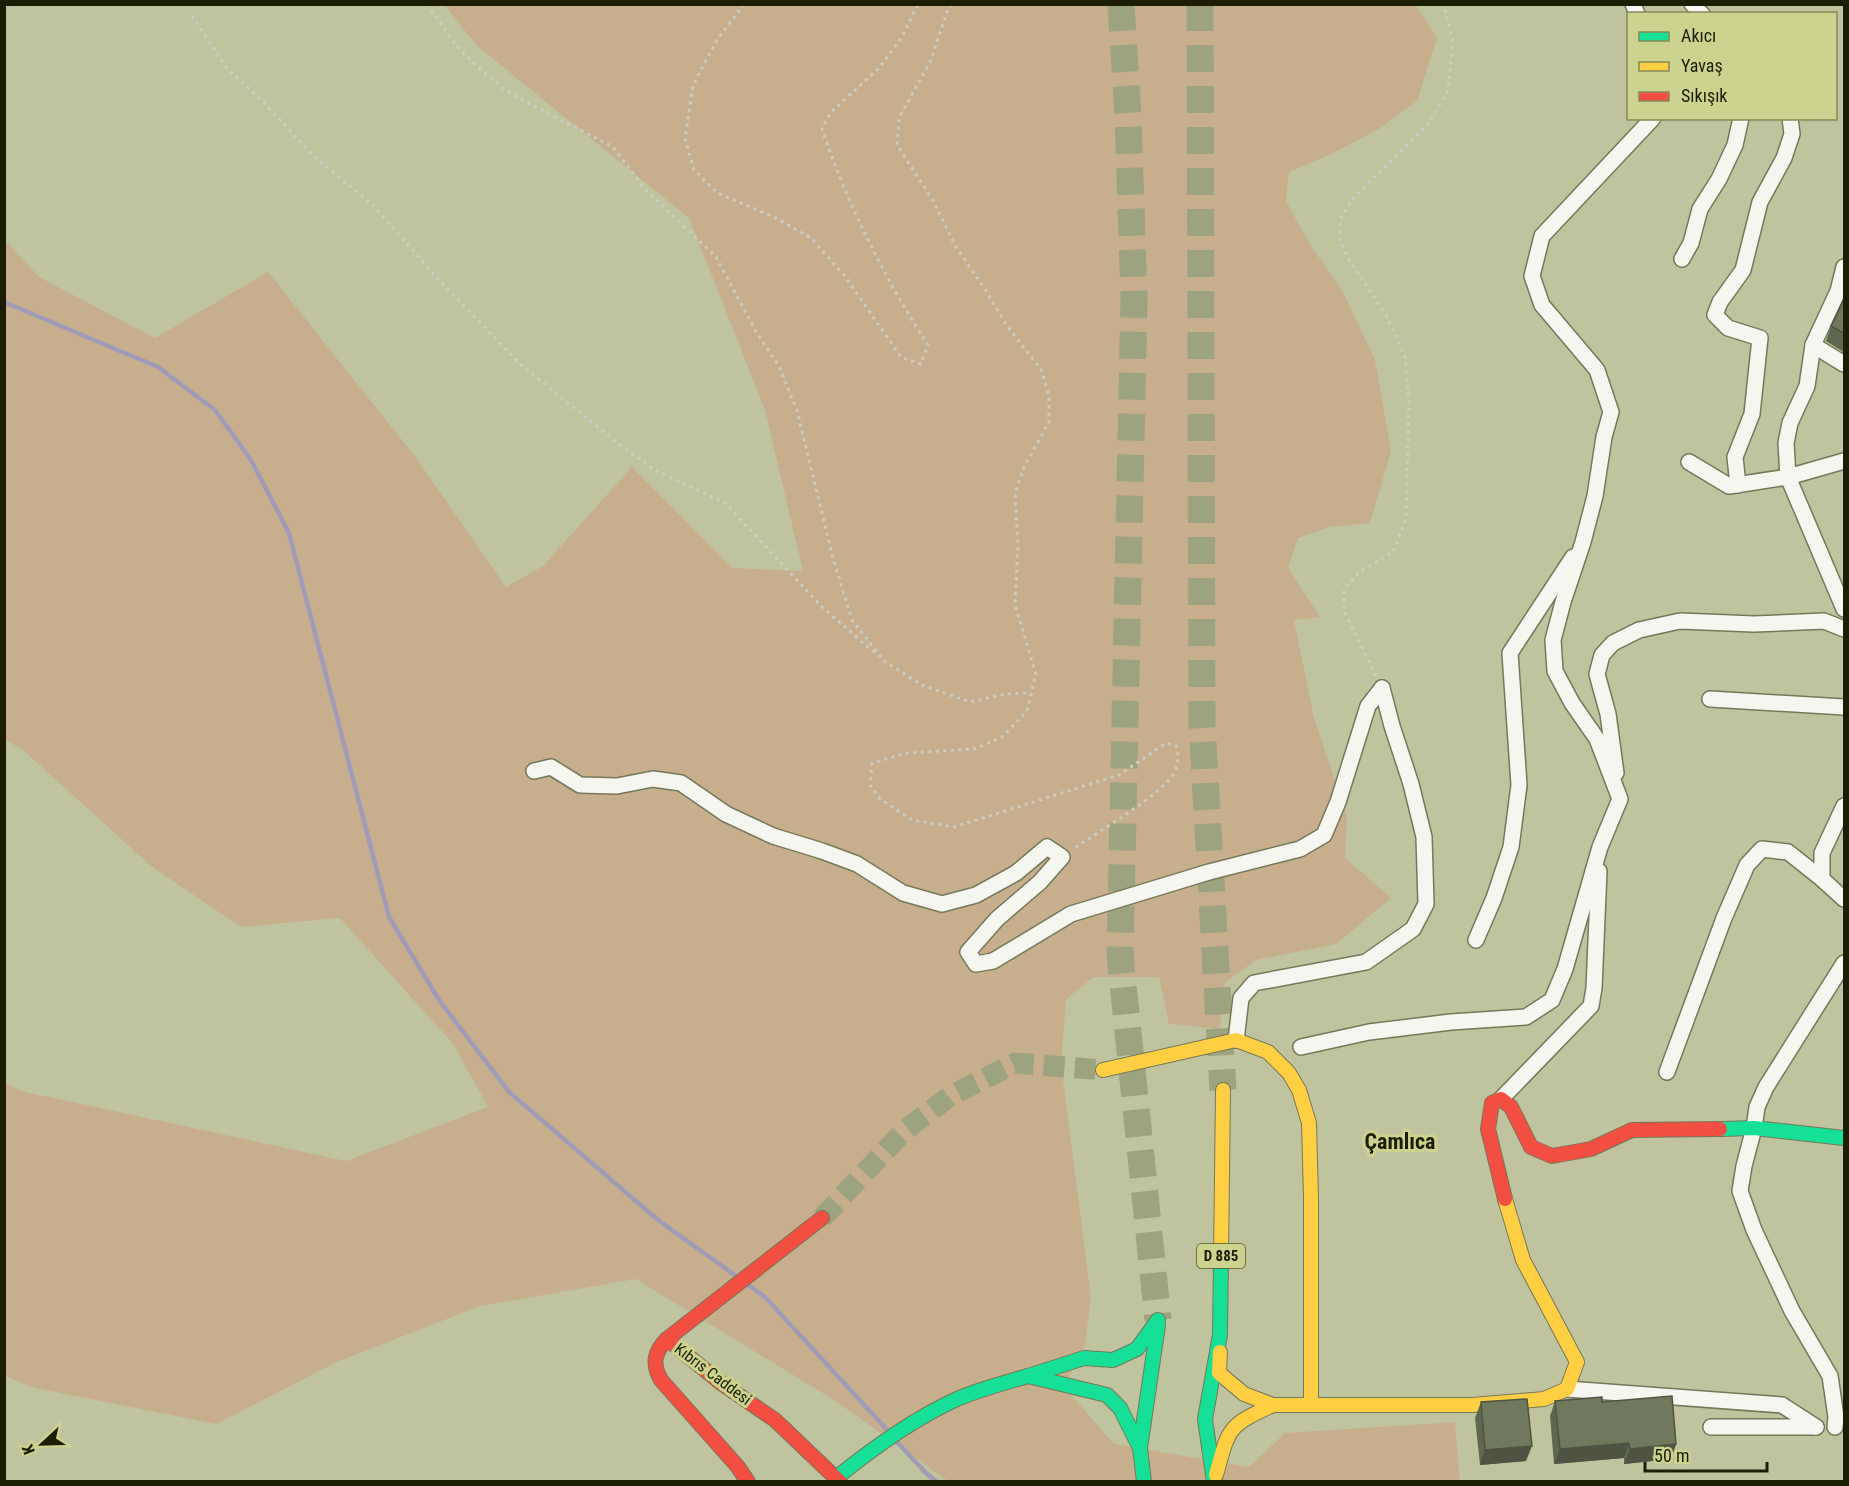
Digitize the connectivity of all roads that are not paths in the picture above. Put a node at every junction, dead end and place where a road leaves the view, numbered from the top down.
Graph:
1 (1651, 120) edge
2 (1741, 120) edge
3 (1790, 120) edge
4 (1682, 259) dead end
5 (1845, 267) edge
6 (1813, 345) junction
7 (1845, 364) edge
8 (1845, 461) edge
9 (1689, 462) dead end
10 (1788, 477) junction
11 (1738, 485) junction
12 (1583, 542) junction
13 (1845, 609) edge
14 (1845, 629) edge
15 (1710, 699) dead end
16 (1845, 707) edge
17 (534, 771) dead end
18 (1620, 799) junction
19 (1845, 806) edge
20 (1600, 847) junction
21 (1822, 879) junction
22 (1845, 899) edge
23 (1476, 940) dead end
24 (1845, 963) edge
25 (1236, 1040) junction
26 (1301, 1047) dead end
27 (1103, 1070) tunnel mouth
28 (1667, 1072) dead end
29 (1223, 1090) tunnel mouth
30 (1501, 1099) junction
31 (1754, 1128) junction
32 (1845, 1138) edge
33 (822, 1218) tunnel mouth
34 (673, 1334) junction
35 (1220, 1335) junction
36 (1028, 1376) junction
37 (1567, 1389) junction
38 (1273, 1405) junction
39 (1311, 1405) junction
40 (1840, 1426) edge
41 (1711, 1427) dead end
42 (1815, 1427) junction
43 (1140, 1448) junction
44 (838, 1480) edge
45 (748, 1482) edge
46 (1143, 1482) edge
47 (1214, 1482) edge

1 - 12 street
2 - 4 street
3 - 11 street
5 - 6 street
6 - 7 street
6 - 10 street
8 - 10 street
9 - 11 street
10 - 11 street
10 - 13 street
12 - 18 street
12 - 23 street
14 - 18 street
15 - 16 street
17 - 25 street
18 - 20 street
19 - 21 street
20 - 26 street
20 - 30 street
21 - 22 street
21 - 28 street
24 - 31 street
25 - 27 main road
25 - 39 main road
29 - 35 main road, D 885
30 - 31 main road
30 - 37 main road
31 - 32 main road
31 - 40 street
33 - 34 main road
34 - 44 main road, Kıbrıs Caddesi
34 - 45 main road, Kıbrıs Caddesi
35 - 38 main road
35 - 47 main road, D 885
36 - 43 main road
36 - 43 main road
36 - 44 main road
37 - 39 main road
37 - 42 street
38 - 39 main road
38 - 47 main road
40 - 42 street
41 - 42 street
43 - 46 main road

